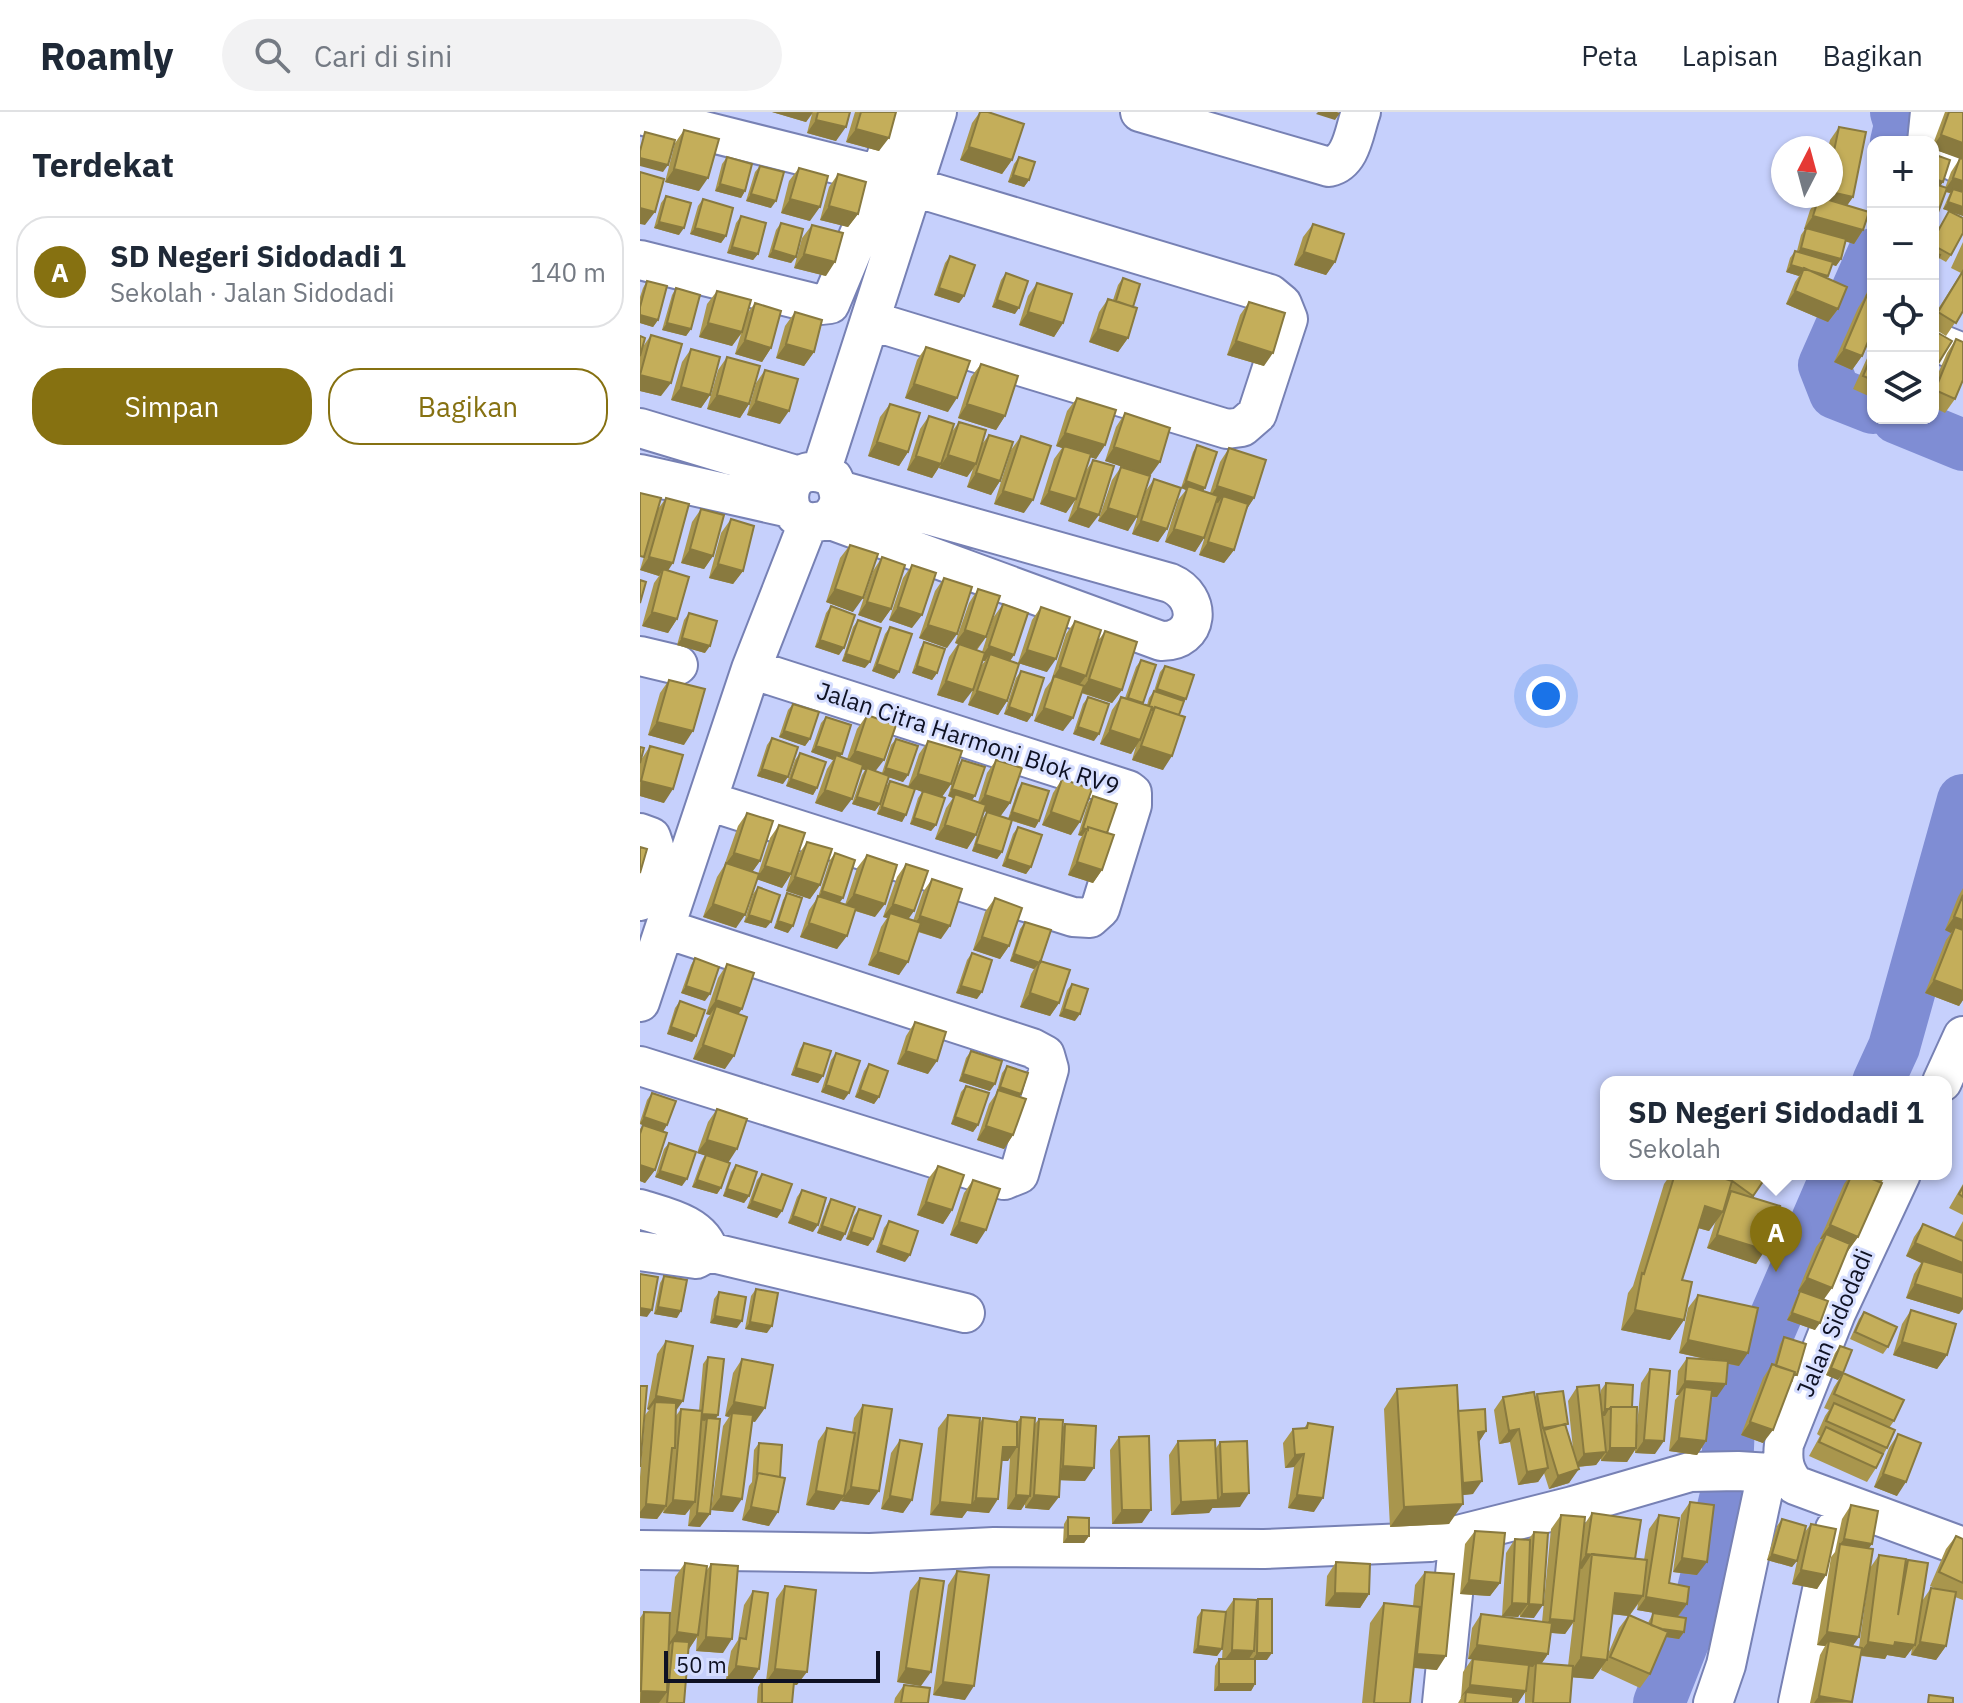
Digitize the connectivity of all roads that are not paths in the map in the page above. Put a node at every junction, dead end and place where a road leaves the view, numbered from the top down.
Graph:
1 (901, 112) edge
2 (937, 112) edge
3 (1140, 112) edge
4 (1361, 112) edge
5 (1930, 112) edge
6 (640, 115) edge
7 (1928, 136) edge
8 (1939, 153) edge
9 (1963, 166) edge
10 (897, 181) junction
11 (640, 260) edge
12 (872, 321) junction
13 (1939, 343) edge
14 (1963, 353) edge
15 (640, 428) edge
16 (640, 474) edge
17 (814, 498) junction
18 (640, 656) edge
19 (678, 665) dead end
20 (751, 669) junction
21 (708, 801) junction
22 (640, 833) edge
23 (640, 901) edge
24 (666, 929) junction
25 (640, 1002) edge
26 (1963, 1036) edge
27 (640, 1066) edge
28 (1945, 1076) edge
29 (1898, 1180) edge
30 (640, 1209) edge
31 (640, 1251) edge
32 (709, 1252) junction
33 (965, 1313) dead end
34 (1763, 1473) junction
35 (1841, 1503) junction
36 (1459, 1535) junction
37 (1963, 1547) edge
38 (640, 1550) edge
39 (1442, 1703) edge
40 (1713, 1703) edge
41 (1798, 1703) edge

1 - 10 street
2 - 10 street
3 - 4 street
5 - 7 street
6 - 10 street
8 - 9 street
10 - 11 street
10 - 12 street
10 - 12 street
12 - 17 street
13 - 14 street
15 - 17 street
16 - 17 street
17 - 17 street
17 - 20 street
18 - 19 street
20 - 21 street
20 - 21 street, Jalan Citra Harmoni Blok RV9
21 - 24 street
22 - 23 street
24 - 25 street
24 - 27 street
26 - 28 street
29 - 34 street, Jalan Sidodadi
30 - 32 street
31 - 32 street
32 - 33 street
34 - 35 street
34 - 36 street
34 - 40 street, Jalan Sidodadi
35 - 37 street
35 - 41 street
36 - 38 street
36 - 39 street

